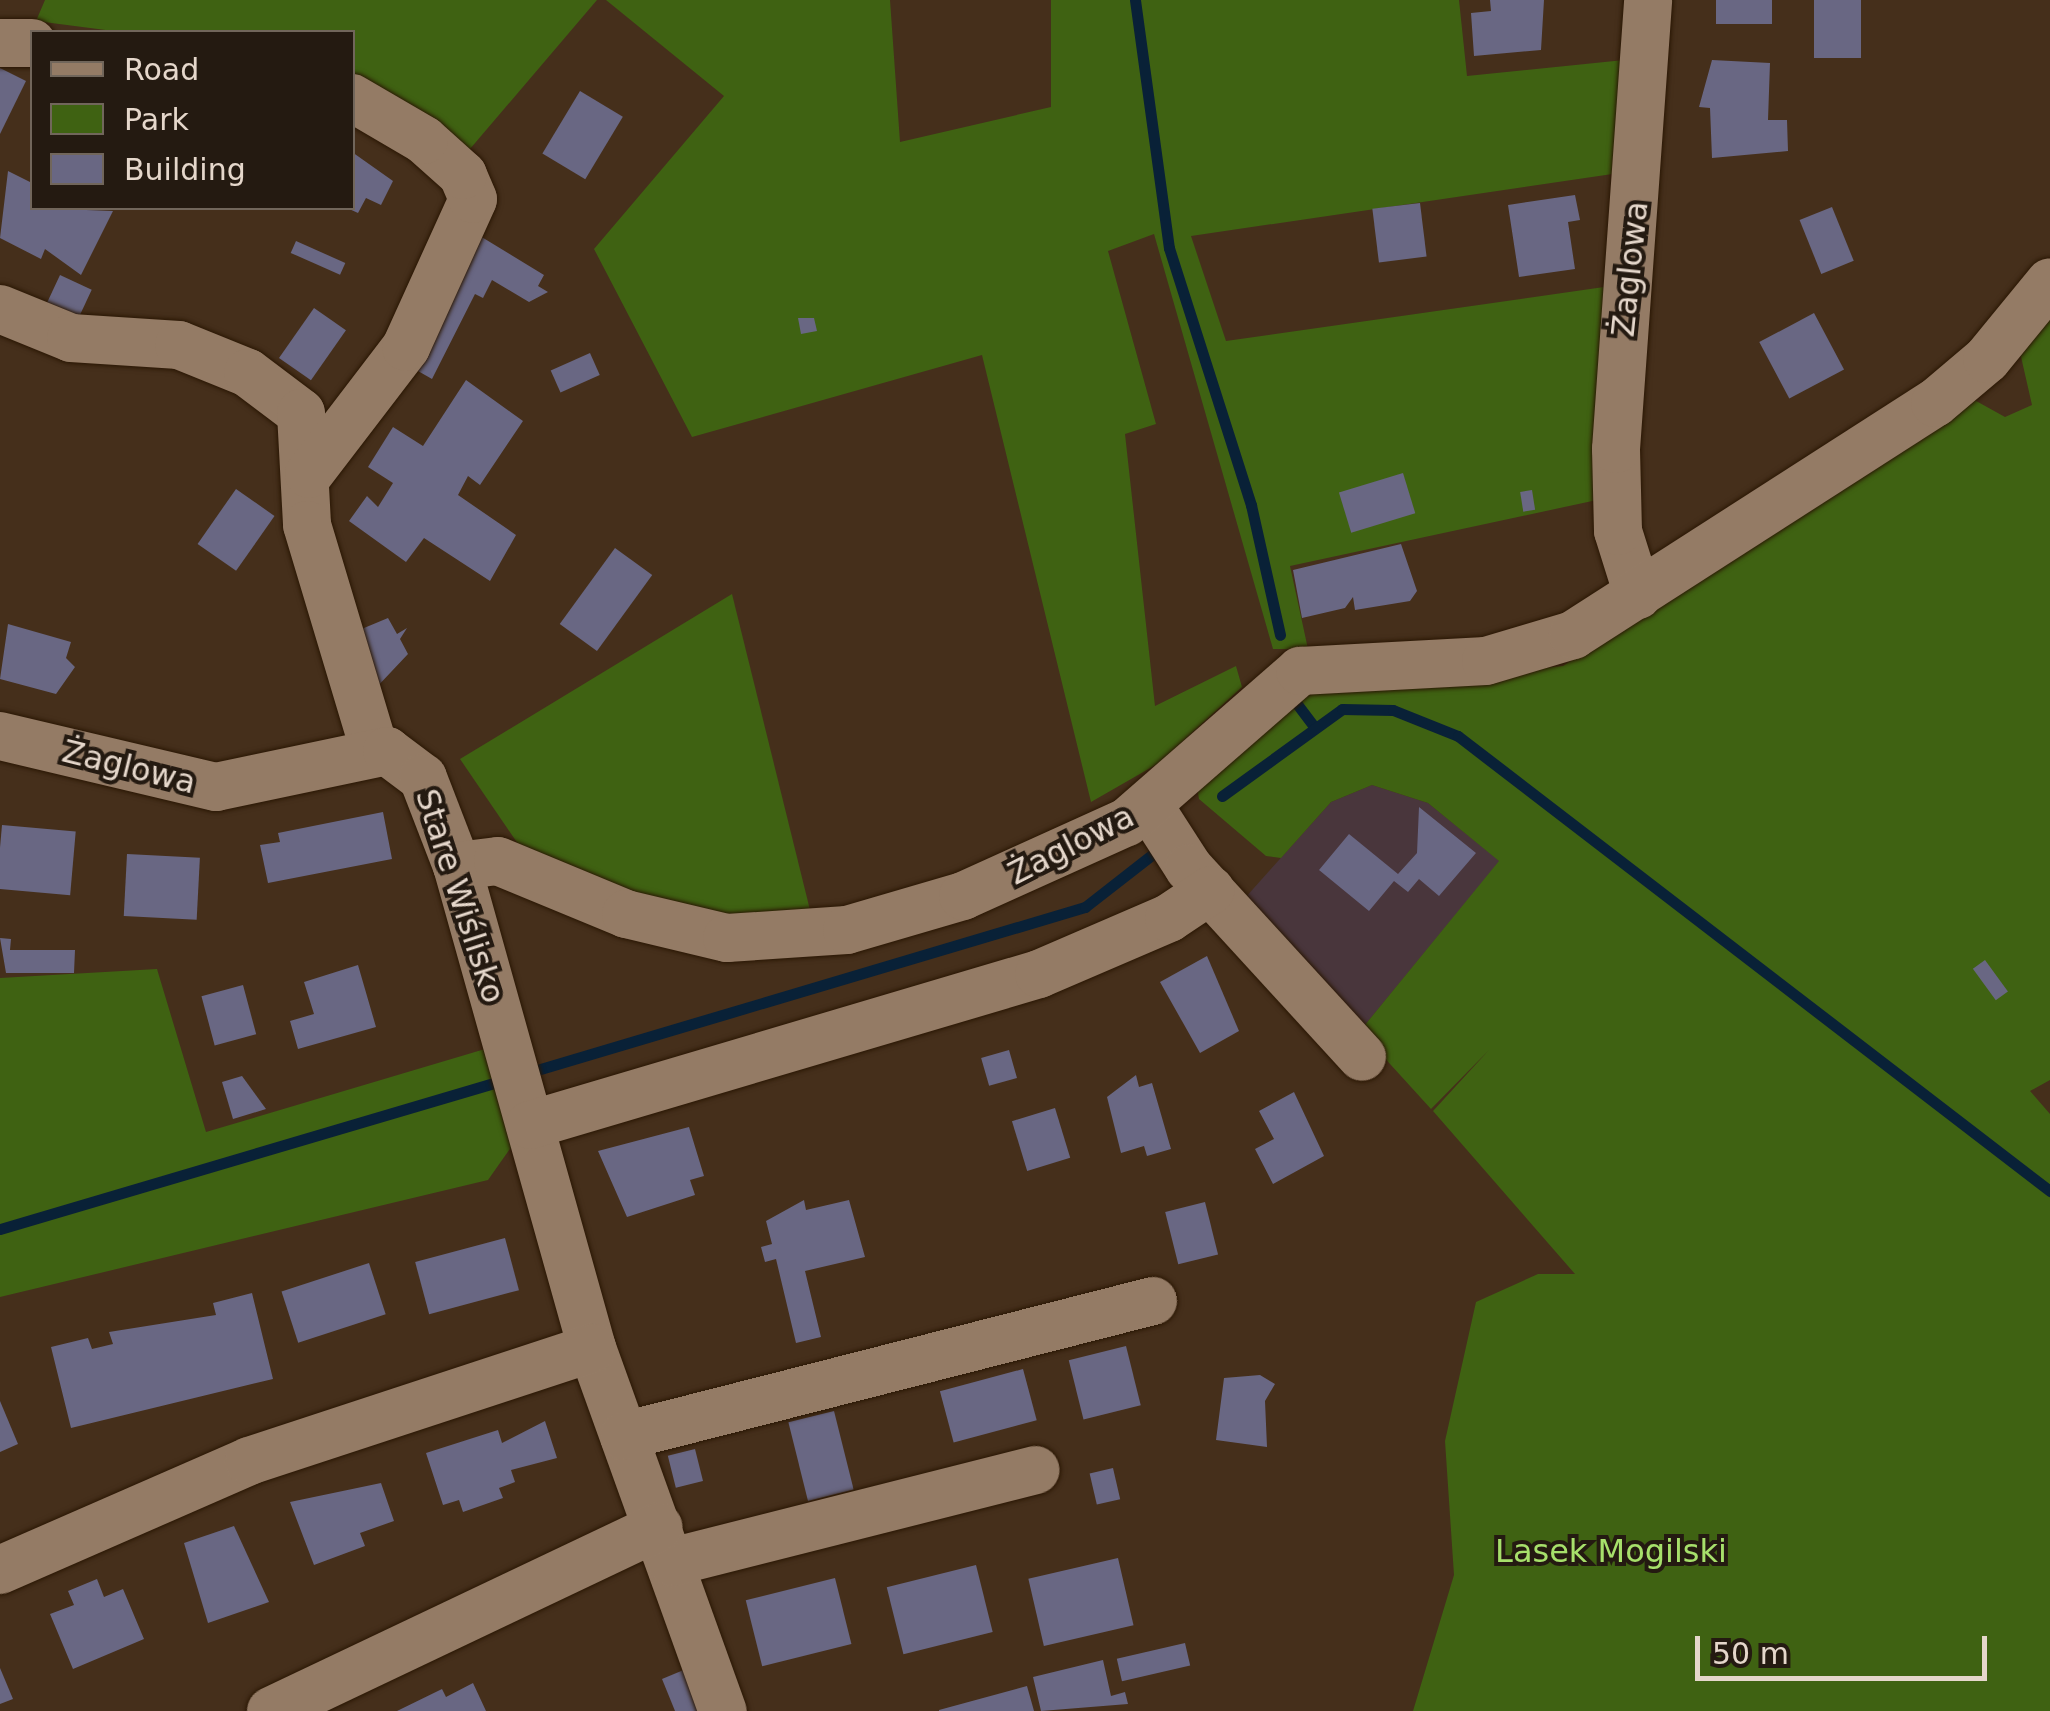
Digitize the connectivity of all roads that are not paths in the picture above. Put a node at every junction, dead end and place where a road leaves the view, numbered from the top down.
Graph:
1 (1648, 0) edge
2 (0, 42) edge
3 (30, 43) edge
4 (355, 100) edge
5 (2050, 282) edge
6 (0, 309) edge
7 (309, 474) junction
8 (1638, 595) junction
9 (0, 736) edge
10 (375, 752) junction
11 (1149, 806) junction
12 (457, 866) junction
13 (1210, 890) junction
14 (1362, 1057) dead end
15 (529, 1119) junction
16 (1153, 1301) dead end
17 (592, 1348) junction
18 (624, 1436) junction
19 (1036, 1470) dead end
20 (665, 1544) junction
21 (0, 1570) edge
22 (271, 1711) edge
23 (723, 1711) edge

1 - 8 street, Żaglowa
2 - 3 street
4 - 7 street
5 - 8 street, Żaglowa
6 - 7 street
7 - 10 street
8 - 11 street, Żaglowa
9 - 10 street, Żaglowa
10 - 12 street, Stare Wiślisko
11 - 12 street, Żaglowa
11 - 13 street
12 - 15 street, Stare Wiślisko
13 - 14 street
13 - 15 street
15 - 17 street, Stare Wiślisko
16 - 18 street
17 - 18 street, Stare Wiślisko
17 - 21 street
18 - 20 street, Stare Wiślisko
19 - 20 street
20 - 22 street
20 - 23 street, Stare Wiślisko

